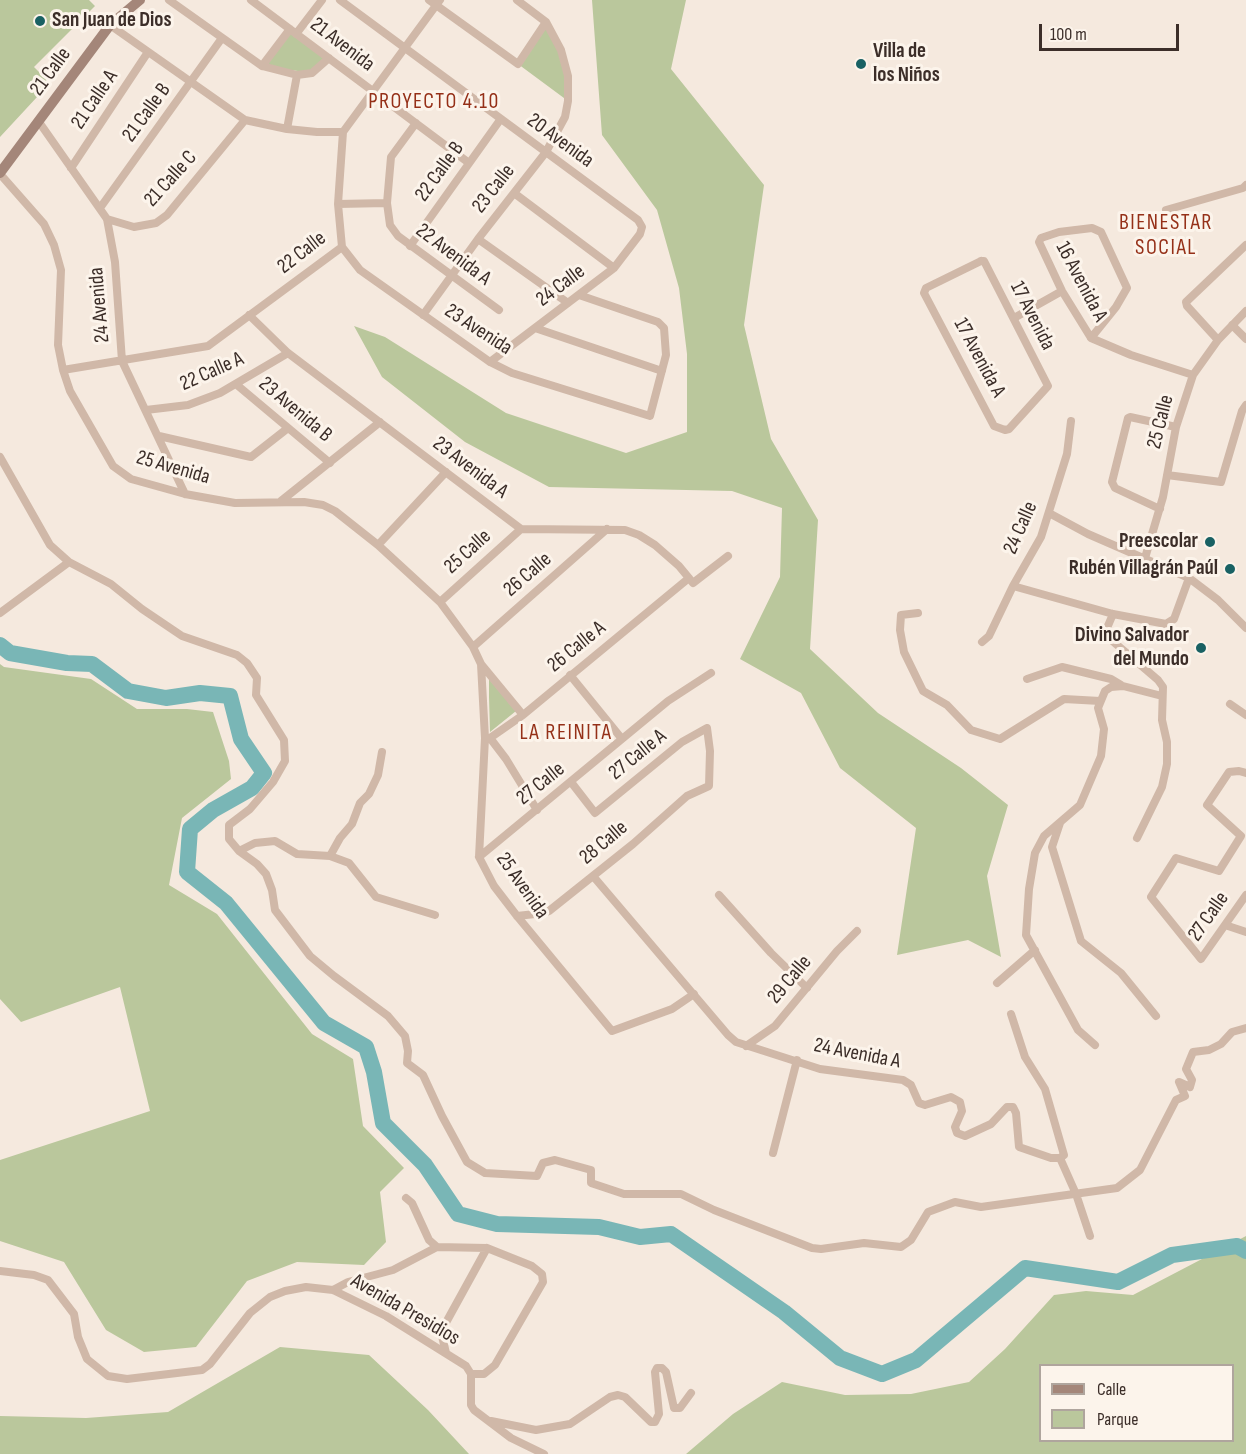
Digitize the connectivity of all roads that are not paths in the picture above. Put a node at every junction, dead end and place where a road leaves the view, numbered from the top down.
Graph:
1 (140, 0) edge
2 (169, 0) edge
3 (251, 0) edge
4 (322, 0) edge
5 (340, 0) edge
6 (429, 0) edge
7 (517, 0) edge
8 (439, 3) edge
9 (546, 22) junction
10 (110, 25) junction
11 (293, 32) junction
12 (222, 38) junction
13 (405, 50) junction
14 (148, 52) junction
15 (329, 58) junction
16 (262, 66) junction
17 (297, 75) junction
18 (192, 82) junction
19 (374, 92) junction
20 (245, 120) junction
21 (500, 120) junction
22 (39, 122) junction
23 (416, 123) junction
24 (287, 129) junction
25 (343, 132) junction
26 (546, 152) junction
27 (469, 163) junction
28 (71, 168) junction
29 (0, 173) edge
30 (1246, 185) edge
31 (514, 193) junction
32 (387, 203) junction
33 (338, 204) junction
34 (100, 208) junction
35 (1166, 210) dead end
36 (107, 219) junction
37 (642, 227) joint
38 (478, 239) junction
39 (1246, 245) edge
40 (410, 246) junction
41 (342, 247) junction
42 (984, 261) joint
43 (614, 268) junction
44 (451, 277) junction
45 (1062, 291) junction
46 (579, 295) junction
47 (568, 303) junction
48 (499, 310) dead end
49 (1246, 312) edge
50 (249, 315) junction
51 (423, 315) junction
52 (1014, 318) junction
53 (1232, 325) junction
54 (535, 328) junction
55 (1091, 338) junction
56 (1246, 339) edge
57 (1218, 340) junction
58 (288, 353) junction
59 (122, 361) junction
60 (490, 362) junction
61 (63, 370) junction
62 (662, 371) junction
63 (1193, 375) junction
64 (237, 385) junction
65 (1048, 387) joint
66 (1246, 405) edge
67 (146, 410) junction
68 (1071, 421) dead end
69 (380, 422) junction
70 (1176, 427) junction
71 (288, 428) junction
72 (159, 436) junction
73 (0, 457) edge
74 (330, 463) junction
75 (446, 472) junction
76 (1167, 475) junction
77 (185, 494) junction
78 (280, 501) junction
79 (1160, 508) junction
80 (1049, 513) junction
81 (520, 529) junction
82 (608, 529) junction
83 (378, 545) junction
84 (728, 556) dead end
85 (1145, 558) junction
86 (69, 562) junction
87 (1190, 578) junction
88 (691, 581) junction
89 (1013, 586) junction
90 (440, 602) junction
91 (0, 613) edge
92 (918, 613) dead end
93 (1113, 614) junction
94 (1246, 628) edge
95 (982, 642) dead end
96 (473, 647) junction
97 (481, 664) junction
98 (711, 673) dead end
99 (570, 675) junction
100 (1027, 679) dead end
101 (1123, 686) junction
102 (1162, 696) junction
103 (1100, 701) junction
104 (1230, 704) dead end
105 (523, 714) junction
106 (1246, 715) edge
107 (487, 738) junction
108 (622, 739) junction
109 (382, 752) dead end
110 (1246, 773) edge
111 (572, 782) junction
112 (709, 786) joint
113 (537, 810) junction
114 (1060, 822) junction
115 (1137, 838) dead end
116 (239, 851) junction
117 (330, 856) junction
118 (478, 857) junction
119 (593, 876) junction
120 (719, 895) dead end
121 (1246, 895) edge
122 (435, 915) dead end
123 (517, 916) junction
124 (1226, 925) junction
125 (857, 931) dead end
126 (1246, 932) edge
127 (1035, 950) junction
128 (997, 983) dead end
129 (807, 988) junction
130 (694, 994) junction
131 (1011, 1014) dead end
132 (1156, 1016) dead end
133 (1246, 1028) edge
134 (1095, 1045) dead end
135 (746, 1046) junction
136 (797, 1060) junction
137 (772, 1153) dead end
138 (1060, 1158) junction
139 (1076, 1194) junction
140 (406, 1198) dead end
141 (1090, 1236) dead end
142 (436, 1247) junction
143 (488, 1248) junction
144 (0, 1271) edge
145 (333, 1290) junction
146 (446, 1353) junction
147 (471, 1374) junction
148 (691, 1393) dead end
149 (487, 1420) junction
150 (544, 1454) edge

1 - 10 street, 21 Calle
2 - 12 street
3 - 11 street, 21 Avenida
4 - 11 street
5 - 13 street, 20 Avenida
6 - 8 street
7 - 9 street
8 - 9 street
8 - 13 street
9 - 26 street, 23 Calle
10 - 14 street
10 - 22 street, 21 Calle
11 - 15 street, 21 Avenida
11 - 16 street
12 - 16 street
12 - 18 street, 21 Calle B
13 - 19 street
13 - 21 street, 20 Avenida
14 - 18 street
14 - 28 street, 21 Calle A
15 - 17 street
15 - 19 street, 21 Avenida
16 - 17 street
17 - 24 street
18 - 20 street
18 - 34 street, 21 Calle B
19 - 23 street, 21 Avenida
19 - 25 street
20 - 24 street
20 - 36 street, 21 Calle C
21 - 26 street, 20 Avenida
21 - 27 street, 22 Calle B
22 - 28 street, 24 Avenida
22 - 29 street, 21 Calle
23 - 27 street, 21 Avenida
23 - 32 street
24 - 25 street
25 - 33 street, 22 Calle
26 - 31 street, 23 Calle
26 - 37 street, 20 Avenida
27 - 40 street, 22 Calle B
28 - 34 street, 24 Avenida
29 - 61 street, 25 Avenida
30 - 35 street
31 - 38 street, 23 Calle
31 - 43 street
32 - 33 street
32 - 40 street, 22 Avenida A
33 - 41 street, 22 Calle
34 - 36 street, 24 Avenida
36 - 59 street, 24 Avenida
37 - 43 street, 24 Calle
38 - 44 street, 23 Calle
38 - 47 street
39 - 57 street
40 - 44 street, 22 Avenida A
41 - 50 street, 22 Calle
41 - 51 street, 23 Avenida
42 - 52 street, 17 Avenida
42 - 65 street, 17 Avenida A
43 - 46 street, 24 Calle
44 - 48 street, 22 Avenida A
44 - 51 street, 23 Calle
45 - 52 street
45 - 55 street, 16 Avenida A
45 - 55 street, 16 Avenida A
46 - 47 street, 24 Calle
46 - 62 street
47 - 54 street, 24 Calle
49 - 53 street, 25 Calle
50 - 58 street, 23 Avenida A
50 - 59 street, 22 Calle
51 - 60 street, 23 Avenida
52 - 65 street, 17 Avenida
53 - 56 street
53 - 57 street, 25 Calle
54 - 60 street, 24 Calle
54 - 62 street
55 - 63 street, 16 Avenida A
57 - 63 street, 25 Calle
58 - 64 street, 22 Calle A
58 - 69 street, 23 Avenida A
59 - 61 street, 22 Calle
59 - 67 street, 24 Avenida
60 - 62 street, 23 Avenida
61 - 77 street, 25 Avenida
63 - 70 street, 25 Calle
64 - 67 street, 22 Calle A
64 - 71 street, 23 Avenida B
66 - 76 street
67 - 72 street, 24 Avenida
68 - 80 street, 24 Calle
69 - 74 street
69 - 75 street, 23 Avenida A
70 - 76 street, 25 Calle
70 - 79 street
71 - 72 street
71 - 74 street, 23 Avenida B
72 - 77 street, 24 Avenida
73 - 86 street
74 - 78 street
75 - 81 street, 23 Avenida A
75 - 83 street
76 - 79 street, 25 Calle
77 - 78 street, 25 Avenida
78 - 83 street, 25 Avenida
79 - 85 street, 25 Calle
80 - 85 street
80 - 89 street, 24 Calle
81 - 82 street
81 - 90 street, 25 Calle
82 - 88 street
82 - 96 street, 26 Calle
83 - 90 street, 25 Avenida
84 - 88 street, 26 Calle A
85 - 87 street
86 - 91 street
86 - 116 street
87 - 93 street
87 - 94 street
88 - 99 street, 26 Calle A
89 - 93 street
89 - 95 street, 24 Calle
90 - 96 street, 25 Avenida
92 - 103 street
93 - 102 street
96 - 97 street, 25 Avenida
97 - 105 street, 25 Avenida
97 - 107 street, 25 Avenida
98 - 108 street, 27 Calle
99 - 105 street, 26 Calle A
99 - 108 street
100 - 101 street
101 - 102 street
101 - 103 street
102 - 115 street
103 - 114 street
104 - 106 street
105 - 107 street, 26 Calle A
107 - 113 street
107 - 118 street, 25 Avenida
108 - 111 street, 27 Calle
109 - 117 street
110 - 124 street, 27 Calle
111 - 112 street, 27 Calle A
111 - 113 street, 27 Calle
112 - 119 street, 28 Calle
113 - 118 street, 27 Calle
114 - 127 street
114 - 132 street
116 - 117 street
116 - 139 street
117 - 122 street
118 - 123 street, 25 Avenida
119 - 123 street, 28 Calle
119 - 130 street, 24 Avenida A
120 - 129 street
121 - 124 street, 27 Calle
123 - 130 street, 25 Avenida
124 - 126 street
125 - 129 street, 29 Calle
127 - 128 street
127 - 134 street
129 - 135 street, 29 Calle
130 - 135 street, 24 Avenida A
131 - 138 street
133 - 139 street
135 - 136 street, 24 Avenida A
136 - 137 street
136 - 138 street, 24 Avenida A
138 - 139 street
139 - 141 street
140 - 142 street
142 - 143 street
142 - 145 street
143 - 146 street
143 - 147 street
144 - 145 street, Avenida Presidios
145 - 146 street, Avenida Presidios
146 - 147 street, Avenida Presidios
147 - 149 street, Avenida Presidios
148 - 149 street
149 - 150 street, Avenida Presidios

